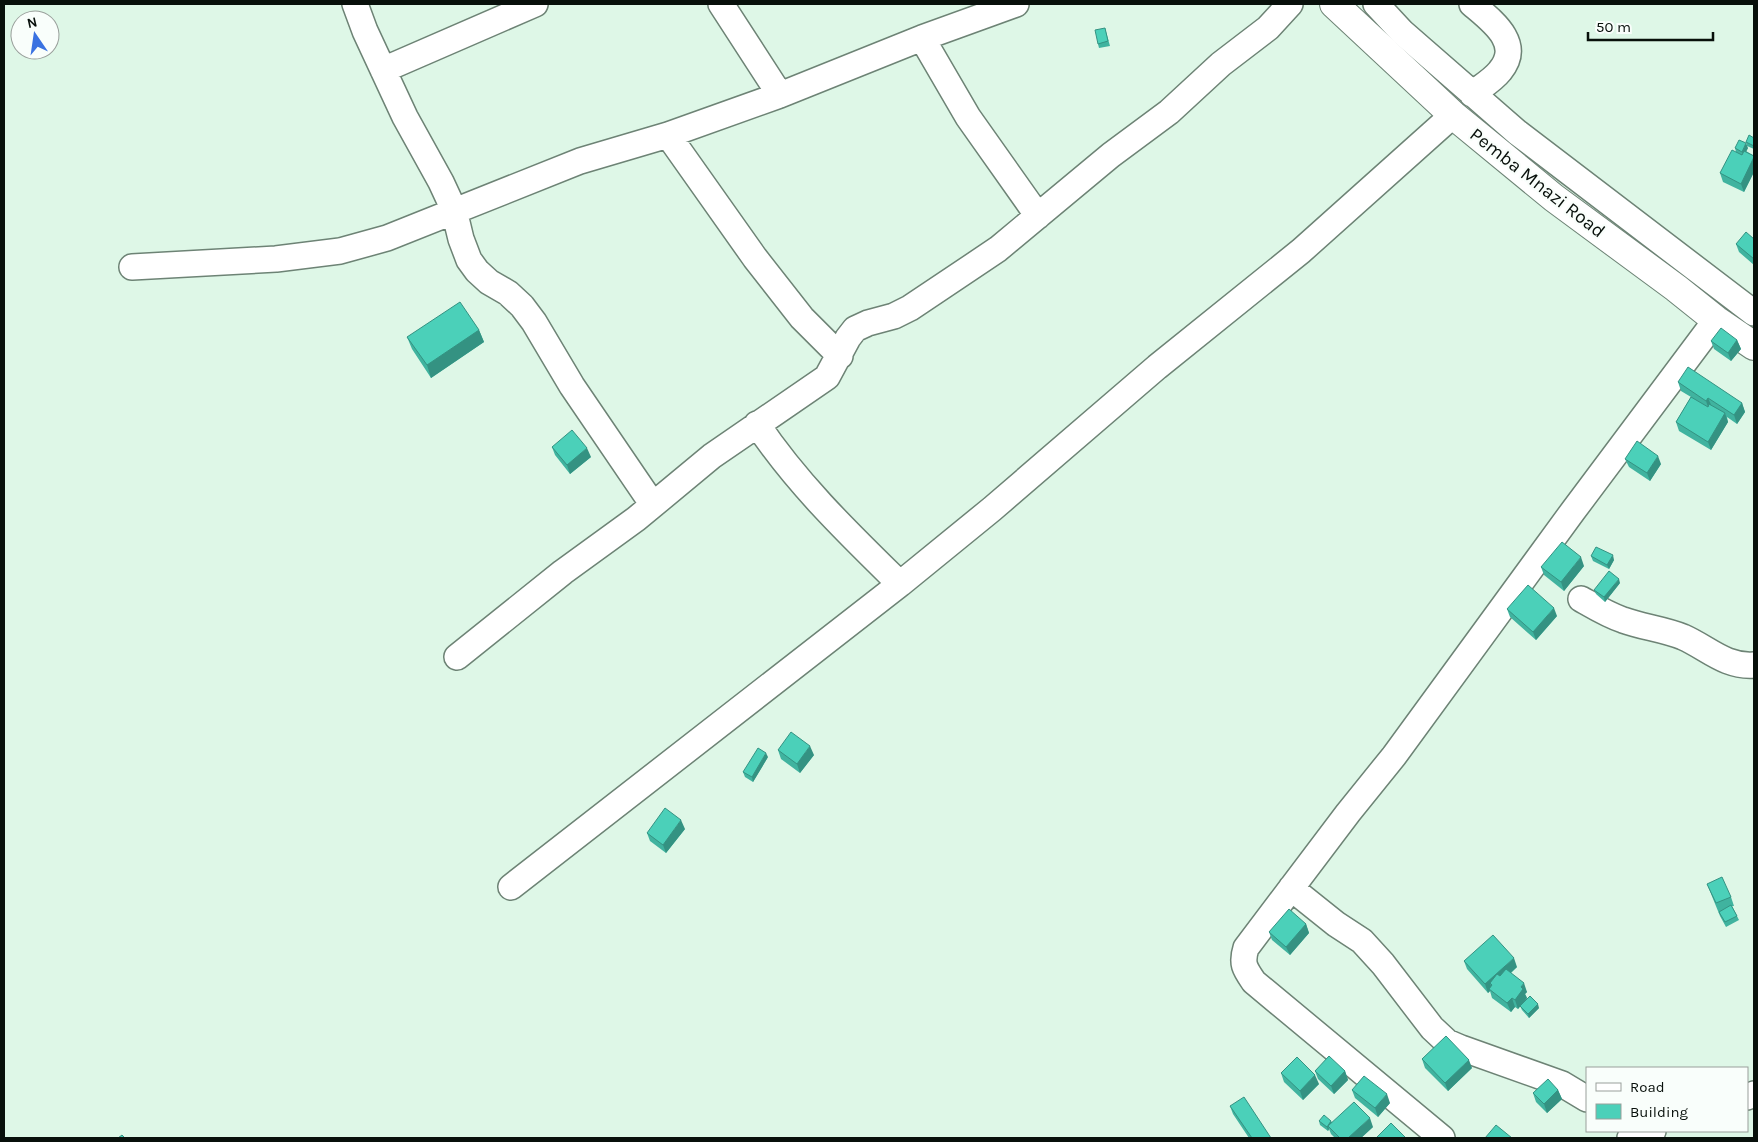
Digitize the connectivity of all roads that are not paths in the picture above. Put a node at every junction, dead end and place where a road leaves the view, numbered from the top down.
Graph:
1 (355, 4) edge
2 (535, 4) edge
3 (721, 4) edge
4 (1016, 4) edge
5 (1290, 4) edge
6 (1334, 4) edge
7 (1376, 4) edge
8 (1472, 4) edge
9 (922, 38) junction
10 (383, 70) junction
11 (1472, 94) junction
12 (780, 95) junction
13 (1453, 115) junction
14 (668, 135) junction
15 (454, 210) junction
16 (1038, 216) junction
17 (132, 268) dead end
18 (1754, 313) edge
19 (1716, 320) junction
20 (1754, 346) edge
21 (840, 356) junction
22 (757, 424) junction
23 (653, 504) junction
24 (900, 584) junction
25 (1581, 599) dead end
26 (457, 657) dead end
27 (1754, 665) edge
28 (510, 887) dead end
29 (1291, 888) junction
30 (1586, 1097) edge
31 (1650, 1132) edge
32 (1442, 1138) edge
33 (1630, 1138) edge

1 - 10 street
2 - 10 street
3 - 12 street
4 - 9 street
5 - 16 street
6 - 13 main road, Pemba Mnazi Road
7 - 11 street
8 - 11 street
9 - 12 street
9 - 16 street
10 - 15 street
11 - 18 street
12 - 14 street
13 - 19 main road, Pemba Mnazi Road
13 - 24 street
14 - 15 street
14 - 21 street
15 - 17 street
15 - 23 street
16 - 21 street
19 - 20 main road, Pemba Mnazi Road
19 - 29 street
21 - 22 street
22 - 23 street
22 - 24 street
23 - 26 street
24 - 28 street
25 - 27 street
29 - 30 street
29 - 32 street
31 - 33 street

